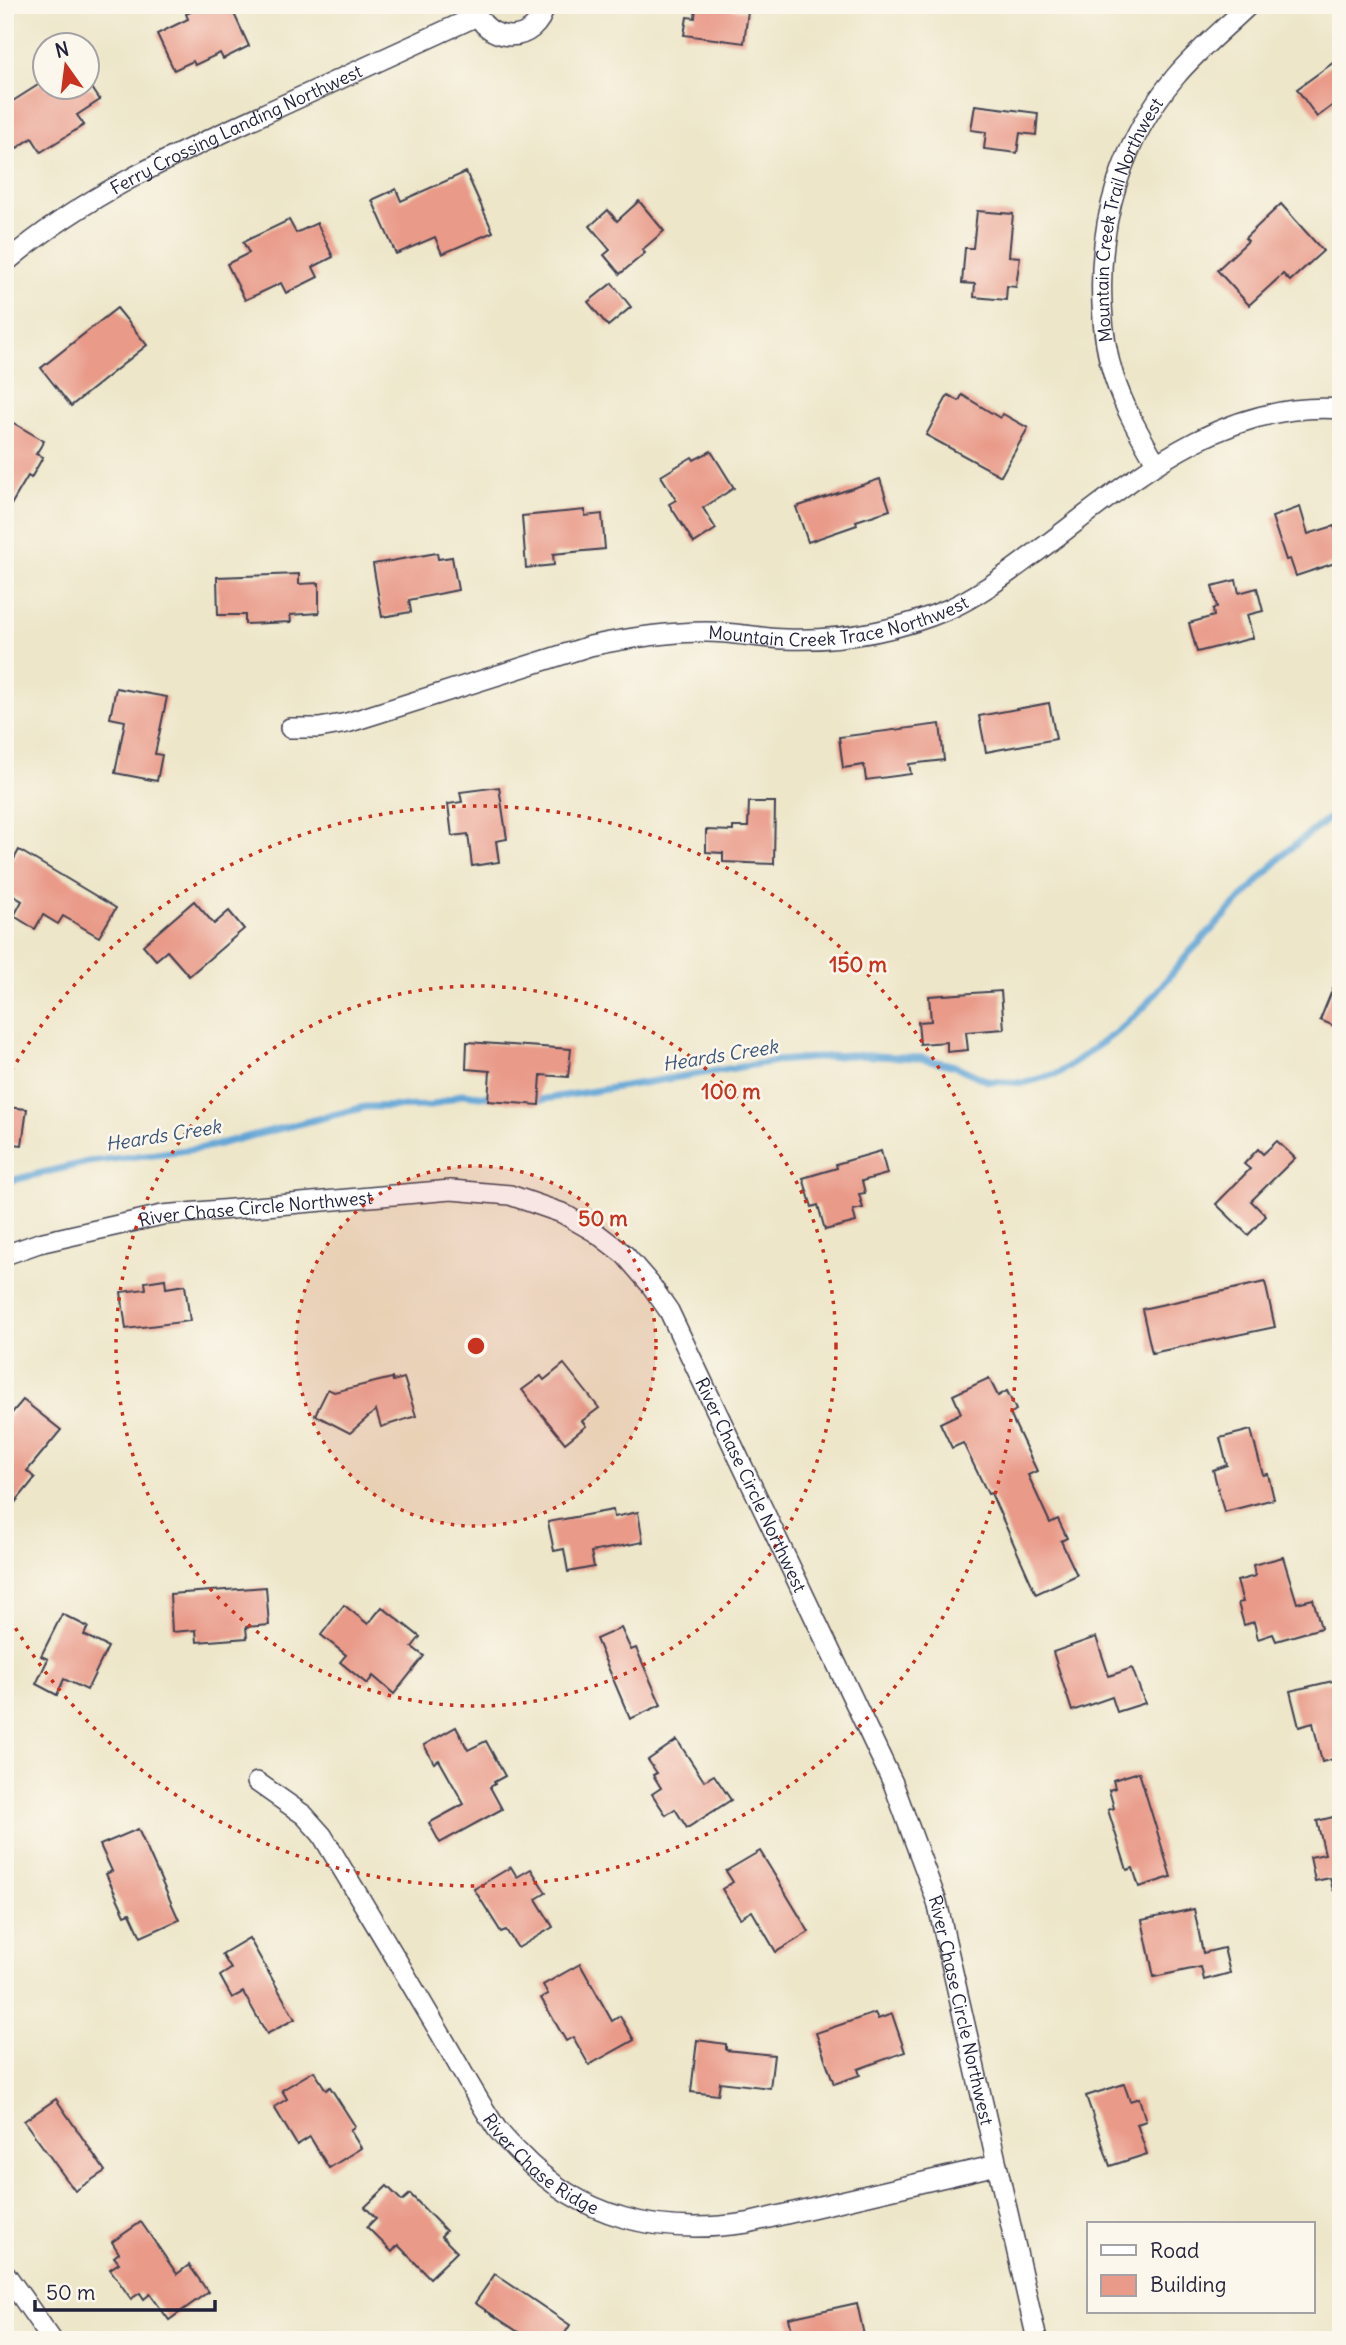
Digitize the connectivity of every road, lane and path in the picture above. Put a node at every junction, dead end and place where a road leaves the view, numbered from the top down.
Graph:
1 (545, 5) edge
2 (1249, 5) edge
3 (475, 11) edge
4 (5, 263) edge
5 (1341, 409) edge
6 (1156, 464) junction
7 (290, 728) dead end
8 (5, 1255) edge
9 (257, 1782) dead end
10 (997, 2165) junction
11 (5, 2273) edge
12 (52, 2340) edge
13 (1037, 2340) edge

1 - 3 street, Ferry Crossing Landing Northwest
2 - 6 street, Mountain Creek Trail Northwest
3 - 4 street, Ferry Crossing Landing Northwest
5 - 6 street, Mountain Creek Trace Northwest
6 - 7 street, Mountain Creek Trace Northwest
8 - 10 street, River Chase Circle Northwest
9 - 10 street, River Chase Ridge
10 - 13 street, River Chase Circle Northwest
11 - 12 street

